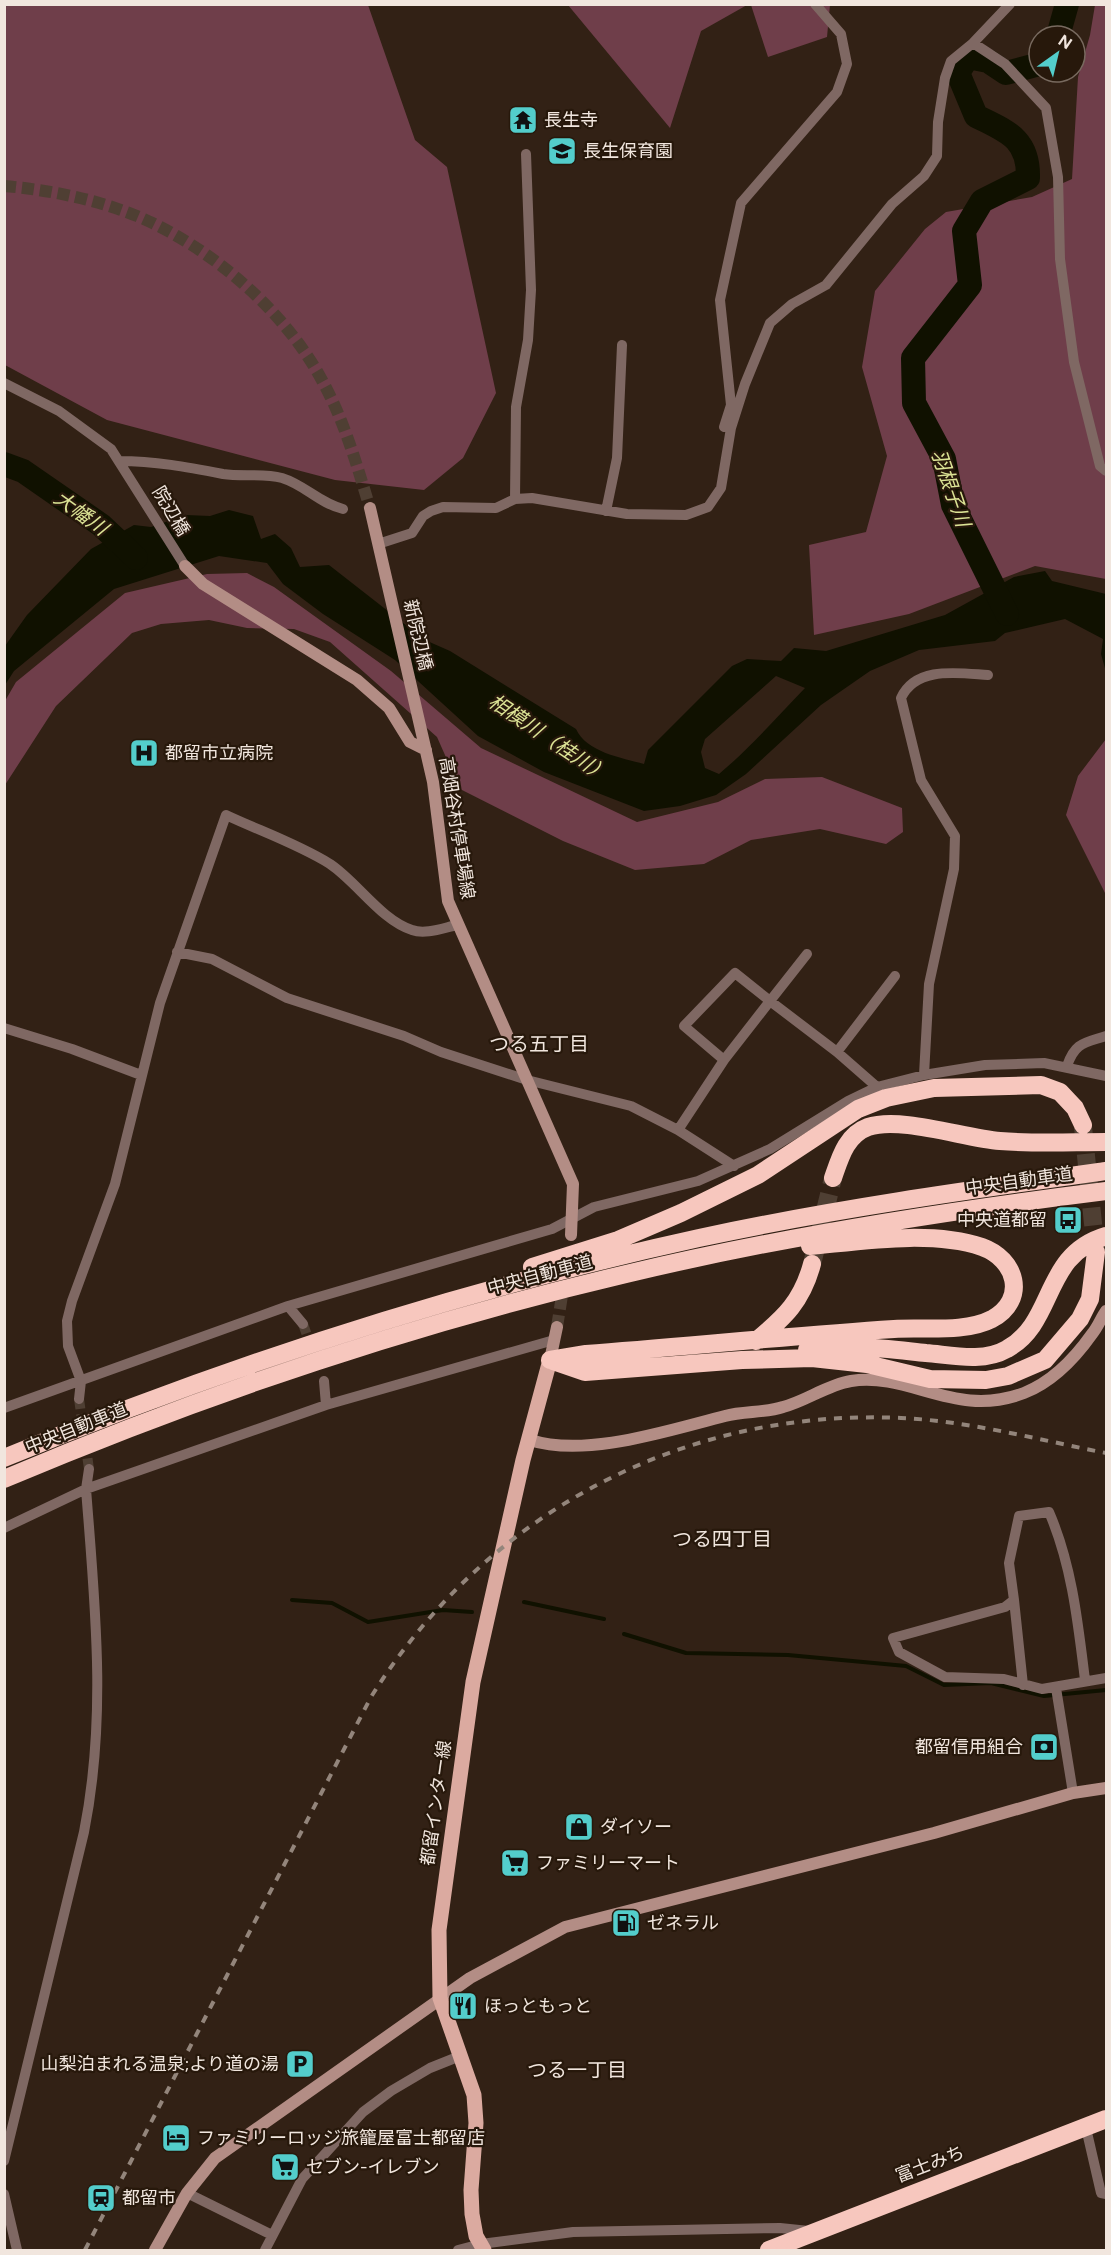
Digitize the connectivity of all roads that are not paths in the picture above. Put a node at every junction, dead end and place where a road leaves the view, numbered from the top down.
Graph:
1 (815, 4) edge
2 (1010, 4) edge
3 (974, 43) junction
4 (526, 154) dead end
5 (622, 345) dead end
6 (4, 383) edge
7 (729, 438) junction
8 (118, 460) junction
9 (1107, 471) edge
10 (515, 499) junction
11 (370, 508) tunnel mouth
12 (343, 509) dead end
13 (606, 511) junction
14 (379, 548) junction
15 (185, 566) joint
16 (987, 675) dead end
17 (420, 725) joint
18 (426, 750) junction
19 (457, 925) junction
20 (177, 952) junction
21 (807, 954) dead end
22 (895, 976) dead end
23 (770, 1000) junction
24 (4, 1028) edge
25 (1107, 1036) edge
26 (837, 1052) junction
27 (724, 1060) junction
28 (1067, 1066) junction
29 (141, 1075) junction
30 (924, 1075) junction
31 (1107, 1076) edge
32 (527, 1080) junction
33 (877, 1087) junction
34 (1083, 1125) tunnel mouth
35 (678, 1130) junction
36 (1107, 1142) edge
37 (734, 1166) junction
38 (1107, 1171) edge
39 (833, 1178) tunnel mouth
40 (1107, 1191) edge
41 (573, 1217) junction
42 (571, 1235) dead end
43 (1107, 1236) edge
44 (1096, 1252) tunnel mouth
45 (812, 1264) tunnel mouth
46 (625, 1274) junction
47 (288, 1306) junction
48 (1107, 1311) edge
49 (303, 1324) tunnel mouth
50 (557, 1327) tunnel mouth
51 (349, 1331) junction
52 (554, 1340) junction
53 (756, 1341) junction
54 (768, 1358) junction
55 (550, 1360) junction
56 (324, 1381) dead end
57 (81, 1382) junction
58 (79, 1399) tunnel mouth
59 (326, 1405) junction
60 (4, 1408) edge
61 (530, 1440) junction
62 (4, 1458) edge
63 (89, 1468) tunnel mouth
64 (4, 1479) edge
65 (86, 1489) junction
66 (4, 1528) edge
67 (1014, 1600) junction
68 (1107, 1678) edge
69 (1085, 1680) junction
70 (1023, 1685) junction
71 (1056, 1688) junction
72 (1107, 1788) edge
73 (1073, 1793) junction
74 (440, 1998) junction
75 (460, 2056) junction
76 (1107, 2119) edge
77 (1086, 2128) junction
78 (4, 2161) edge
79 (187, 2193) junction
80 (4, 2194) edge
81 (1107, 2194) edge
82 (815, 2232) junction
83 (272, 2235) junction
84 (483, 2247) edge
85 (18, 2250) edge
86 (155, 2250) edge
87 (265, 2250) edge
88 (458, 2250) edge
89 (769, 2250) edge

1 - 7 street
2 - 3 street
3 - 7 street
3 - 9 street
4 - 10 street
5 - 13 street
6 - 8 street, 院辺橋
7 - 13 street
8 - 12 street
8 - 15 street, 院辺橋
10 - 13 street
10 - 14 street
11 - 14 street
14 - 17 street, 新院辺橋
15 - 18 street
16 - 30 street
17 - 18 street, 高畑谷村停車場線
18 - 19 street, 高畑谷村停車場線
19 - 20 street
19 - 32 street, 高畑谷村停車場線
20 - 29 street
20 - 32 street
21 - 23 street
22 - 26 street
23 - 26 street
23 - 27 street
23 - 27 street
24 - 29 street
25 - 28 street
26 - 33 street
27 - 35 street
28 - 30 street
28 - 31 street
29 - 57 street
30 - 33 street
32 - 35 street
32 - 41 street, 高畑谷村停車場線
33 - 37 street
34 - 51 highway
35 - 37 street
36 - 39 highway
37 - 41 street
38 - 51 highway, 中央自動車道
40 - 46 highway, 中央自動車道
41 - 42 street, 高畑谷村停車場線
41 - 47 street
43 - 54 highway
44 - 54 highway
45 - 53 highway
46 - 53 highway
46 - 64 highway, 中央自動車道
47 - 49 street
47 - 57 street
48 - 61 street
50 - 52 street
51 - 62 highway, 中央自動車道
52 - 55 street
52 - 59 street
53 - 55 highway
54 - 55 highway
55 - 61 main road, 都留インター線
56 - 59 street
57 - 58 street
57 - 60 street
59 - 65 street
61 - 74 main road, 都留インター線
63 - 65 street
65 - 66 street
65 - 78 street
67 - 69 street
67 - 70 street
67 - 70 street
68 - 69 street
69 - 71 street
70 - 71 street
71 - 73 street
72 - 73 street
73 - 74 street
74 - 75 main road, 都留インター線
74 - 79 street
75 - 83 street
75 - 84 main road, 都留インター線
76 - 77 highway, 富士みち
77 - 81 street
77 - 82 highway, 富士みち
79 - 83 street
79 - 86 street
80 - 85 street
82 - 84 street
82 - 89 highway, 富士みち
83 - 87 street
84 - 88 street

